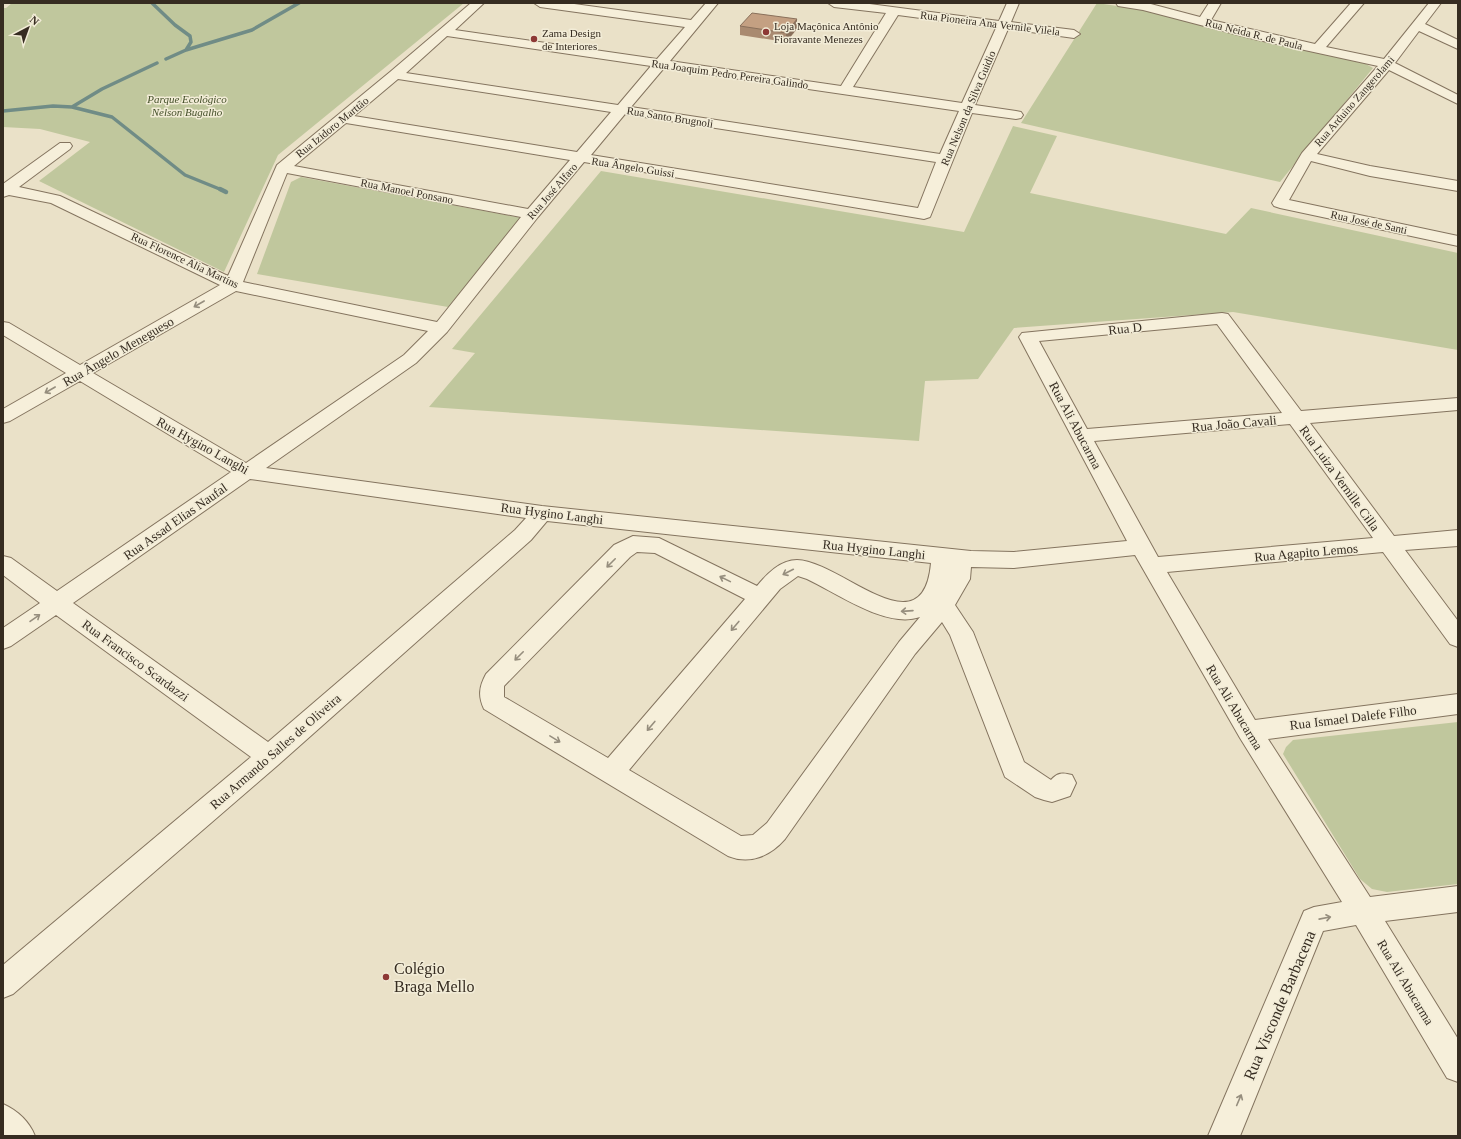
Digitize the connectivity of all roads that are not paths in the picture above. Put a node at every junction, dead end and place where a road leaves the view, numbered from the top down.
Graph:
1 (478, 3) edge
2 (540, 3) edge
3 (712, 3) edge
4 (834, 3) edge
5 (1013, 3) edge
6 (1122, 3) edge
7 (1215, 3) edge
8 (1358, 3) edge
9 (1435, 3) edge
10 (1146, 4) edge
11 (894, 11) junction
12 (1206, 18) dead end
13 (694, 24) junction
14 (1004, 25) junction
15 (1417, 25) junction
16 (444, 32) junction
17 (1074, 34) dead end
18 (1321, 45) dead end
19 (1458, 45) edge
20 (661, 64) junction
21 (1387, 64) junction
22 (395, 75) junction
23 (845, 90) junction
24 (1458, 100) edge
25 (968, 108) junction
26 (622, 110) junction
27 (1016, 115) dead end
28 (342, 118) junction
29 (65, 146) dead end
30 (1306, 156) junction
31 (580, 158) junction
32 (945, 160) junction
33 (282, 168) junction
34 (1458, 186) edge
35 (4, 190) edge
36 (1280, 203) joint
37 (532, 214) junction
38 (924, 214) joint
39 (1458, 241) edge
40 (233, 285) junction
41 (1222, 318) joint
42 (3, 327) edge
43 (441, 328) junction
44 (1028, 337) joint
45 (80, 373) junction
46 (1458, 404) edge
47 (3, 417) edge
48 (1295, 417) junction
49 (1082, 436) junction
50 (246, 472) junction
51 (542, 513) junction
52 (1458, 538) edge
53 (1388, 544) junction
54 (1147, 556) junction
55 (951, 557) junction
56 (3, 564) edge
57 (760, 597) junction
58 (937, 602) junction
59 (57, 603) junction
60 (1458, 638) edge
61 (3, 640) edge
62 (1458, 704) edge
63 (1248, 731) junction
64 (269, 757) junction
65 (611, 773) junction
66 (1064, 783) dead end
67 (1458, 899) edge
68 (1363, 910) junction
69 (3, 984) edge
70 (1458, 1067) edge
71 (3, 1120) edge
72 (19, 1136) edge
73 (1224, 1136) edge

1 - 16 street, Rua Izidoro Marttão
2 - 13 street
3 - 13 street, Rua José Alfaro
4 - 11 street, Rua Pioneira Ana Vernile Vilela
5 - 14 street, Rua Nelson da Silva Guidio
6 - 10 street, Rua Neida R. de Paula
7 - 12 street
8 - 18 street
9 - 15 street, Rua Arduino Zangerolami
10 - 21 street, Rua Neida R. de Paula
11 - 14 street, Rua Pioneira Ana Vernile Vilela
11 - 23 street
13 - 20 street, Rua José Alfaro
14 - 17 street, Rua Pioneira Ana Vernile Vilela
14 - 25 street, Rua Nelson da Silva Guidio
15 - 19 street
15 - 21 street, Rua Arduino Zangerolami
16 - 20 street, Rua Joaquim Pedro Pereira Galindo
16 - 22 street, Rua Izidoro Marttão
20 - 23 street, Rua Joaquim Pedro Pereira Galindo
20 - 26 street, Rua José Alfaro
21 - 24 street, Rua Neida R. de Paula
21 - 30 street, Rua Arduino Zangerolami
22 - 26 street, Rua Santo Brugnoli
22 - 28 street, Rua Izidoro Marttão
23 - 25 street, Rua Joaquim Pedro Pereira Galindo
25 - 27 street, Rua Joaquim Pedro Pereira Galindo
25 - 32 street, Rua Nelson da Silva Guidio
26 - 31 street, Rua José Alfaro
26 - 32 street, Rua Santo Brugnoli
28 - 31 street, Rua Ângelo Guissi
28 - 33 street, Rua Izidoro Marttão
29 - 35 street
30 - 34 street
30 - 36 street, Rua Arduino Zangerolami
31 - 37 street, Rua José Alfaro
31 - 38 street, Rua Ângelo Guissi
32 - 38 street, Rua Nelson da Silva Guidio
33 - 37 street, Rua Manoel Ponsano
33 - 40 street, Rua Izidoro Marttão
35 - 40 street, Rua Florence Alia Martins
36 - 39 street, Rua José de Santi
37 - 43 street, Rua José Alfaro
40 - 43 street, Rua Florence Alia Martins
40 -> 45 street, Rua Ângelo Menegueso
41 - 44 street, Rua D
41 - 48 street, Rua Luiza Vernille Cilla
42 - 45 street, Rua Hygino Langhi
43 - 50 street, Rua Assad Elias Naufal
44 - 49 street, Rua Ali Abucarma
45 -> 47 street, Rua Ângelo Menegueso
45 - 50 street, Rua Hygino Langhi
46 - 48 street, Rua João Cavali
48 - 49 street, Rua João Cavali
48 - 53 street, Rua Luiza Vernille Cilla
49 - 54 street, Rua Ali Abucarma
50 - 51 street, Rua Hygino Langhi
50 - 59 street, Rua Assad Elias Naufal
51 - 55 street, Rua Hygino Langhi
51 - 64 street, Rua Armando Salles de Oliveira
52 - 53 street, Rua Agapito Lemos
53 - 54 street, Rua Agapito Lemos
53 - 60 street, Rua Luiza Vernille Cilla
54 - 55 street, Rua Hygino Langhi
54 - 63 street, Rua Ali Abucarma
55 - 58 street
56 - 59 street, Rua Francisco Scardazzi
58 -> 57 street
57 -> 65 street
57 -> 65 street
58 - 65 street
58 - 66 street
61 -> 59 street, Rua Assad Elias Naufal
59 - 64 street, Rua Francisco Scardazzi
62 - 63 street, Rua Ismael Dalefe Filho
63 - 68 street, Rua Ali Abucarma
64 - 69 street, Rua Armando Salles de Oliveira
67 - 68 street
68 - 70 street, Rua Ali Abucarma
73 -> 68 street, Rua Visconde Barbacena
71 - 72 street

